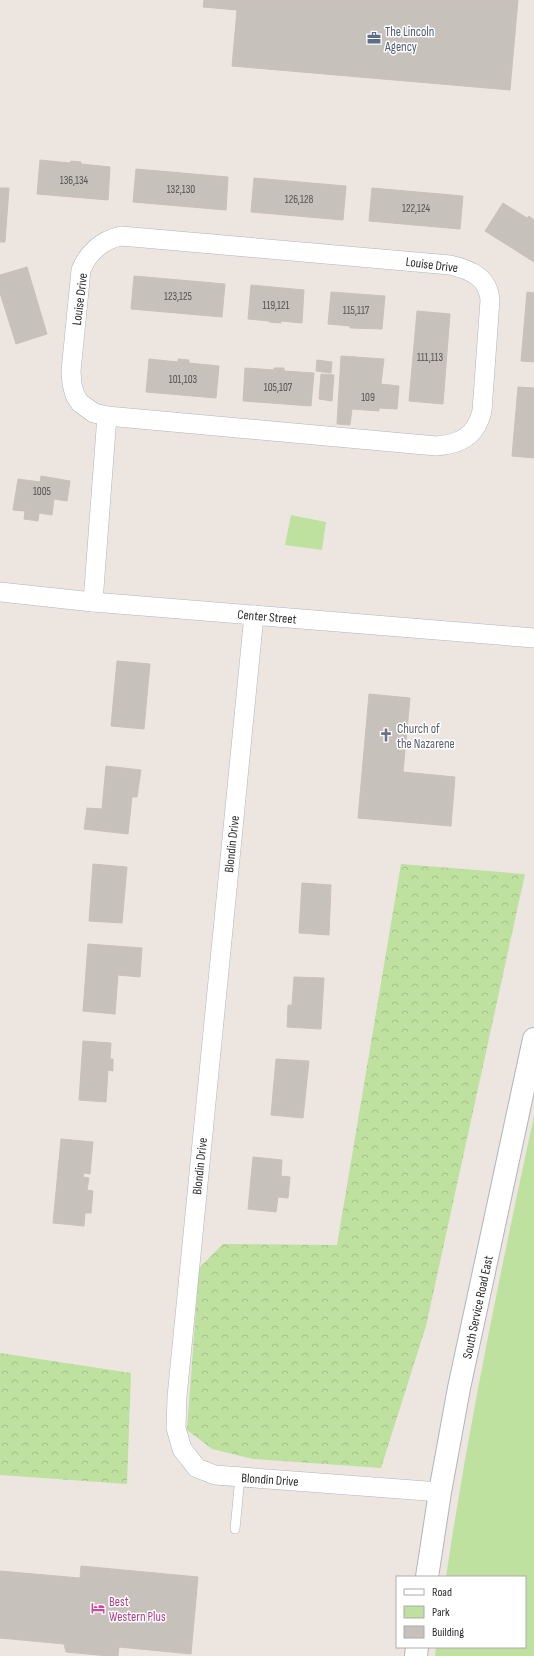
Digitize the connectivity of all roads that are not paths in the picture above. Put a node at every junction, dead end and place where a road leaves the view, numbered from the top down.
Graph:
1 (107, 416) junction
2 (0, 592) edge
3 (93, 602) junction
4 (254, 615) junction
5 (534, 638) edge
6 (534, 1039) edge
7 (240, 1477) junction
8 (440, 1492) junction
9 (235, 1530) dead end
10 (427, 1576) edge

1 - 1 street, Louise Drive
1 - 3 street
2 - 3 street, Center Street
3 - 4 street, Center Street
4 - 5 street, Center Street
4 - 7 street, Blondin Drive
6 - 8 main road, South Service Road East
7 - 8 street, Blondin Drive
7 - 9 lane
8 - 10 main road, South Service Road East

